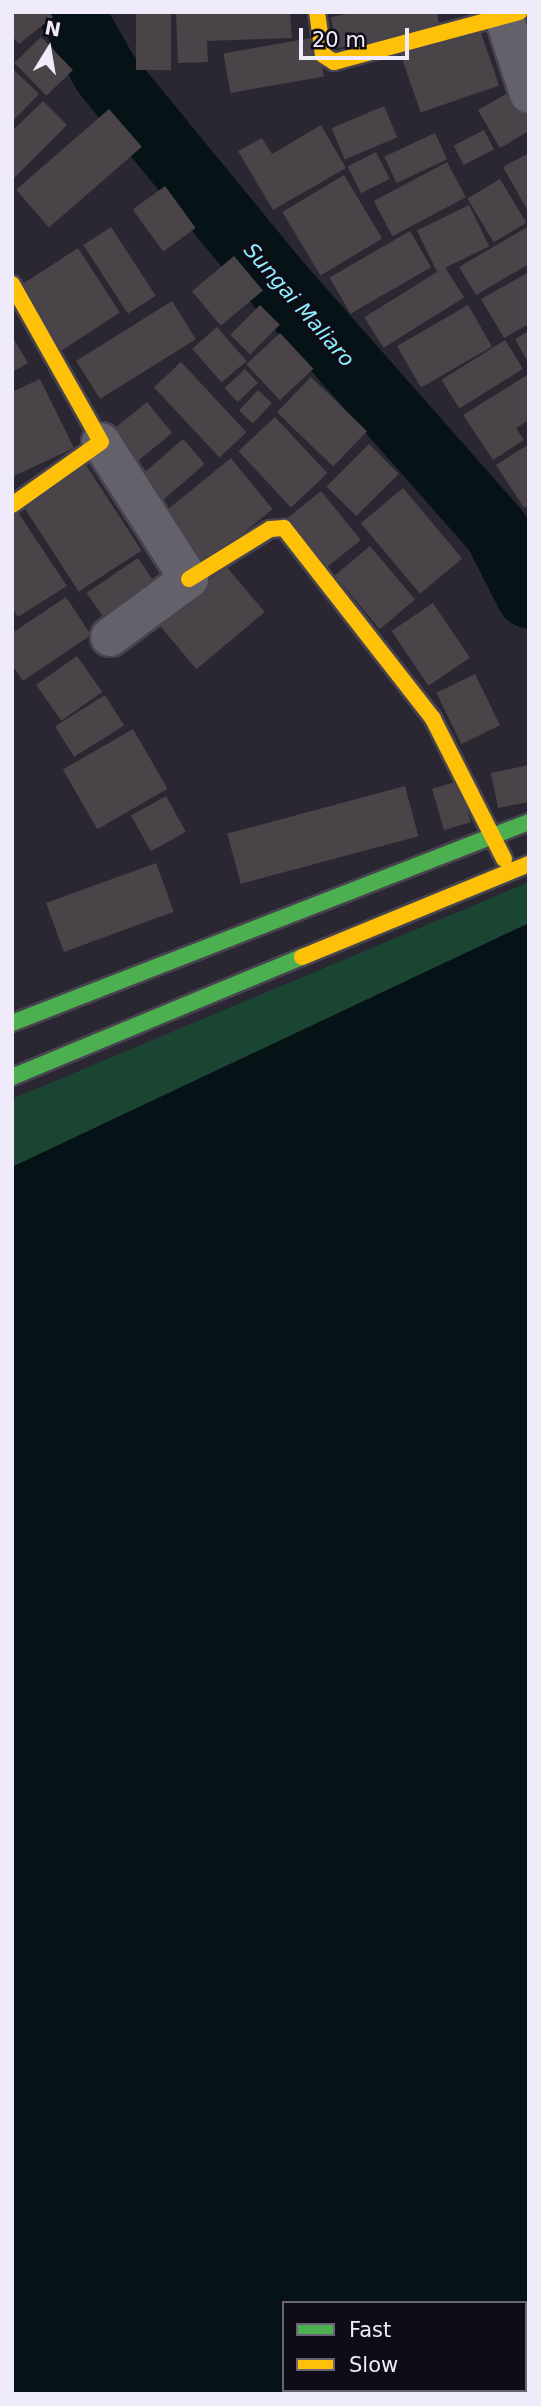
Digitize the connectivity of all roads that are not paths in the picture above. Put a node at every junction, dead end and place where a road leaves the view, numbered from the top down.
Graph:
1 (317, 12) edge
2 (512, 15) edge
3 (529, 94) edge
4 (12, 284) edge
5 (101, 442) junction
6 (12, 505) edge
7 (189, 579) junction
8 (110, 637) dead end
9 (529, 822) edge
10 (492, 836) junction
11 (529, 864) edge
12 (510, 872) junction
13 (12, 1023) edge
14 (12, 1077) edge

1 - 2 street
2 - 3 street
4 - 5 street
5 - 6 street
5 - 7 street
7 - 8 street
7 - 10 street
9 - 10 street
10 - 12 street
10 - 13 street
11 - 12 street
12 - 14 street

